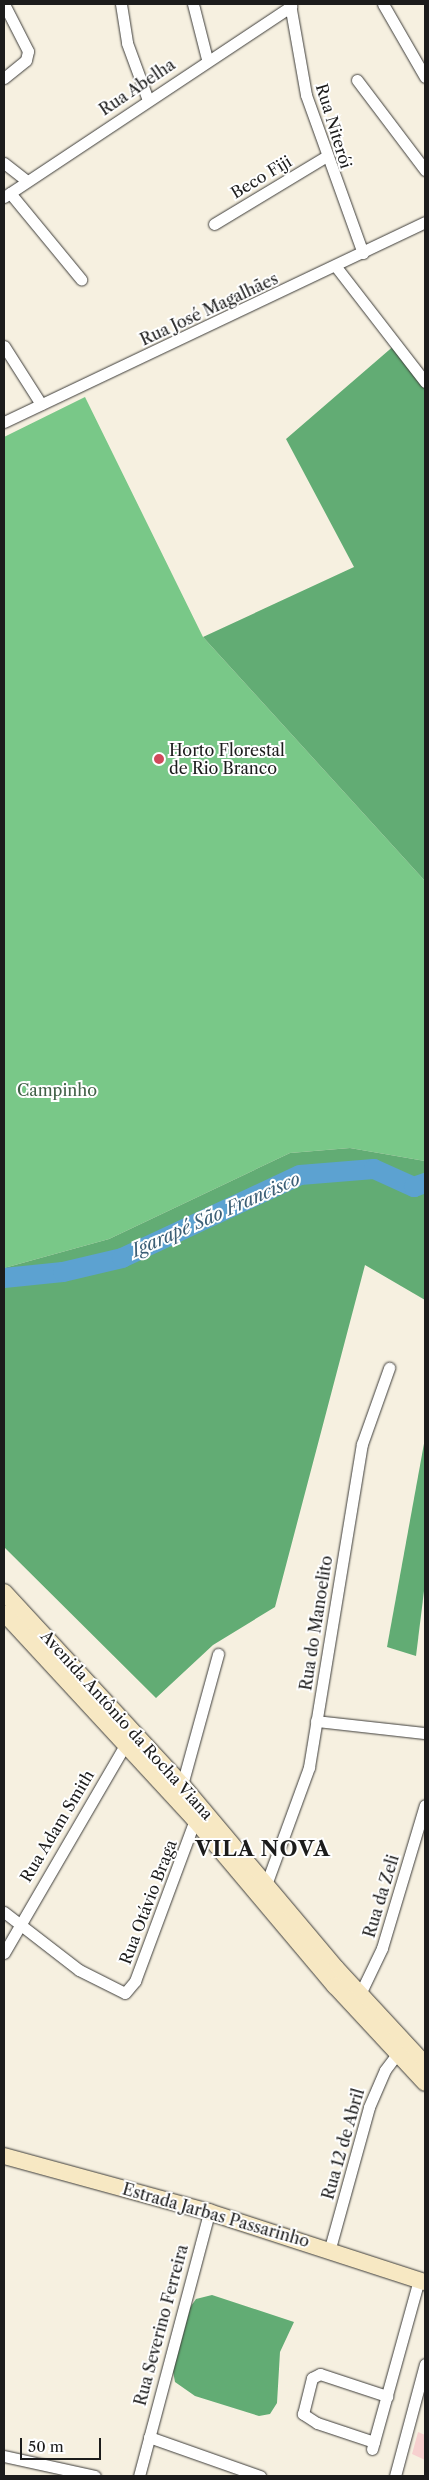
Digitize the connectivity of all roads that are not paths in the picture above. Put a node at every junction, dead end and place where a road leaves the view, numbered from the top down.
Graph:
1 (4, 4) edge
2 (121, 4) edge
3 (194, 4) edge
4 (383, 4) edge
5 (291, 5) edge
6 (207, 59) junction
7 (425, 77) edge
8 (4, 78) edge
9 (357, 80) dead end
10 (148, 100) junction
11 (325, 157) junction
12 (4, 164) edge
13 (425, 170) edge
14 (26, 180) junction
15 (7, 195) edge
16 (425, 222) edge
17 (214, 224) dead end
18 (363, 253) junction
19 (338, 268) junction
20 (81, 279) dead end
21 (4, 346) edge
22 (425, 382) edge
23 (41, 404) junction
24 (4, 422) edge
25 (389, 1368) dead end
26 (4, 1592) edge
27 (4, 1613) edge
28 (218, 1654) dead end
29 (316, 1721) junction
30 (425, 1733) edge
31 (126, 1744) junction
32 (182, 1785) junction
33 (425, 1805) edge
34 (195, 1820) junction
35 (268, 1882) junction
36 (4, 1912) edge
37 (19, 1922) junction
38 (4, 1953) edge
39 (360, 1994) junction
40 (398, 2053) junction
41 (425, 2064) edge
42 (425, 2083) edge
43 (4, 2156) edge
44 (209, 2212) junction
45 (330, 2248) junction
46 (422, 2281) edge
47 (425, 2364) edge
48 (387, 2396) junction
49 (149, 2437) junction
50 (4, 2457) edge
51 (95, 2476) edge
52 (139, 2476) edge
53 (260, 2476) edge
54 (395, 2476) edge

1 - 8 street
2 - 10 street
3 - 6 street
4 - 7 street
5 - 6 street, Rua Abelha
5 - 11 street, Rua Niterói
6 - 10 street, Rua Abelha
9 - 13 street
10 - 14 street, Rua Abelha
11 - 17 street, Beco Fiji
11 - 18 street, Rua Niterói
12 - 14 street
14 - 15 street, Rua Abelha
15 - 20 street
16 - 18 street, Rua José Magalhães
18 - 19 street, Rua José Magalhães
19 - 22 street
19 - 23 street, Rua José Magalhães
21 - 23 street
23 - 24 street, Rua José Magalhães
25 - 29 street, Rua do Manoelito
26 - 32 main road, Avenida Antônio da Rocha Viana
27 - 31 main road, Avenida Antônio da Rocha Viana
28 - 32 street
29 - 30 street
29 - 35 street, Rua do Manoelito
31 - 34 main road, Avenida Antônio da Rocha Viana
31 - 37 street, Rua Adam Smith
32 - 35 main road, Avenida Antônio da Rocha Viana
33 - 39 street, Rua da Zeli
34 - 37 street, Rua Otávio Braga
34 - 40 main road, Avenida Antônio da Rocha Viana
35 - 39 main road, Avenida Antônio da Rocha Viana
36 - 37 street
37 - 38 street, Rua Adam Smith
39 - 41 main road, Avenida Antônio da Rocha Viana
40 - 42 main road, Avenida Antônio da Rocha Viana
40 - 45 street, Rua 12 de Abril
43 - 44 main road, Estrada Jarbas Passarinho
44 - 45 main road, Estrada Jarbas Passarinho
44 - 49 street, Rua Severino Ferreira
45 - 46 main road, Estrada Jarbas Passarinho
46 - 48 street
47 - 54 street
48 - 48 street
49 - 52 street, Rua Severino Ferreira
49 - 53 street
50 - 51 street

